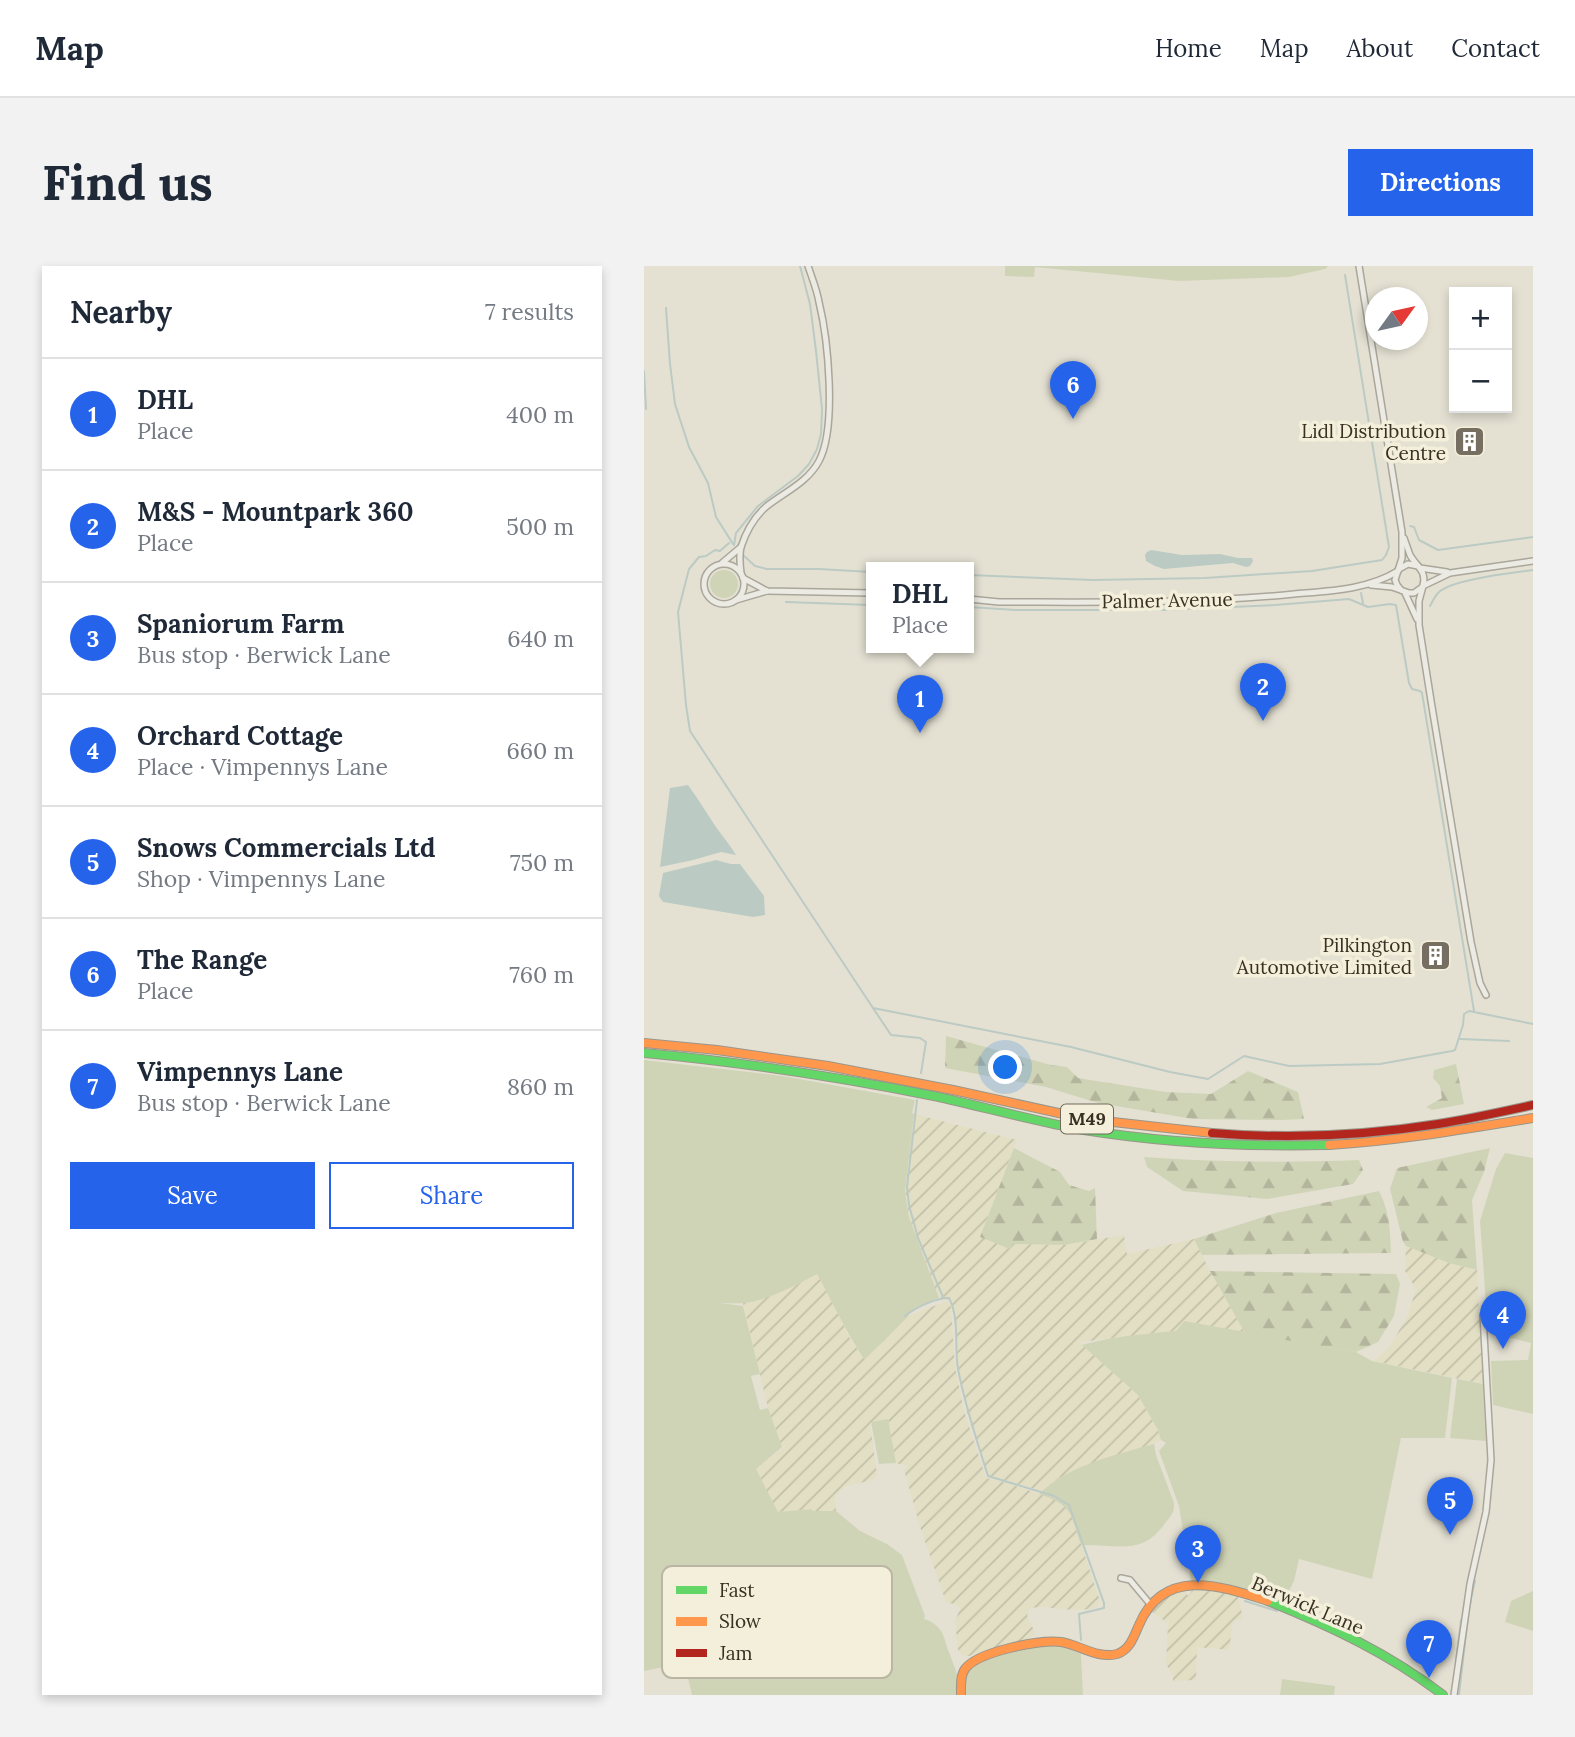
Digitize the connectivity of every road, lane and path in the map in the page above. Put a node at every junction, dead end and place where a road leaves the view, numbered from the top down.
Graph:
1 (808, 266) edge
2 (1359, 266) edge
3 (1402, 532) junction
4 (741, 547) junction
5 (1533, 561) edge
6 (720, 565) junction
7 (1419, 567) junction
8 (1398, 570) junction
9 (1450, 573) junction
10 (742, 576) junction
11 (1364, 585) junction
12 (1422, 587) junction
13 (767, 591) junction
14 (1403, 591) junction
15 (866, 593) edge
16 (736, 600) junction
17 (974, 600) edge
18 (1419, 625) junction
19 (1486, 995) dead end
20 (644, 1043) edge
21 (644, 1053) edge
22 (1533, 1100) edge
23 (1533, 1105) edge
24 (1502, 1112) junction
25 (1533, 1118) edge
26 (1483, 1315) dead end
27 (1121, 1577) dead end
28 (1150, 1604) junction
29 (961, 1695) edge
30 (1443, 1695) edge
31 (1454, 1695) edge

1 - 4 street
2 - 3 street
3 - 7 street
3 - 8 street
4 - 6 street
4 - 10 street
5 - 9 street
6 - 10 street
6 - 16 street
7 - 8 street
7 - 9 street
7 - 12 street
8 - 11 street
8 - 14 street
9 - 12 street
10 - 13 street
10 - 16 street
11 - 14 street
11 - 17 street, Palmer Avenue
12 - 14 street
12 - 18 street
13 - 15 street
13 - 16 street
14 - 18 street
18 - 19 street
20 - 24 main road, M49
21 - 25 main road, M49
22 - 24 main road, M49
23 - 24 main road, M49
26 - 31 street
27 - 28 street
28 - 29 main road
28 - 30 main road, Berwick Lane

